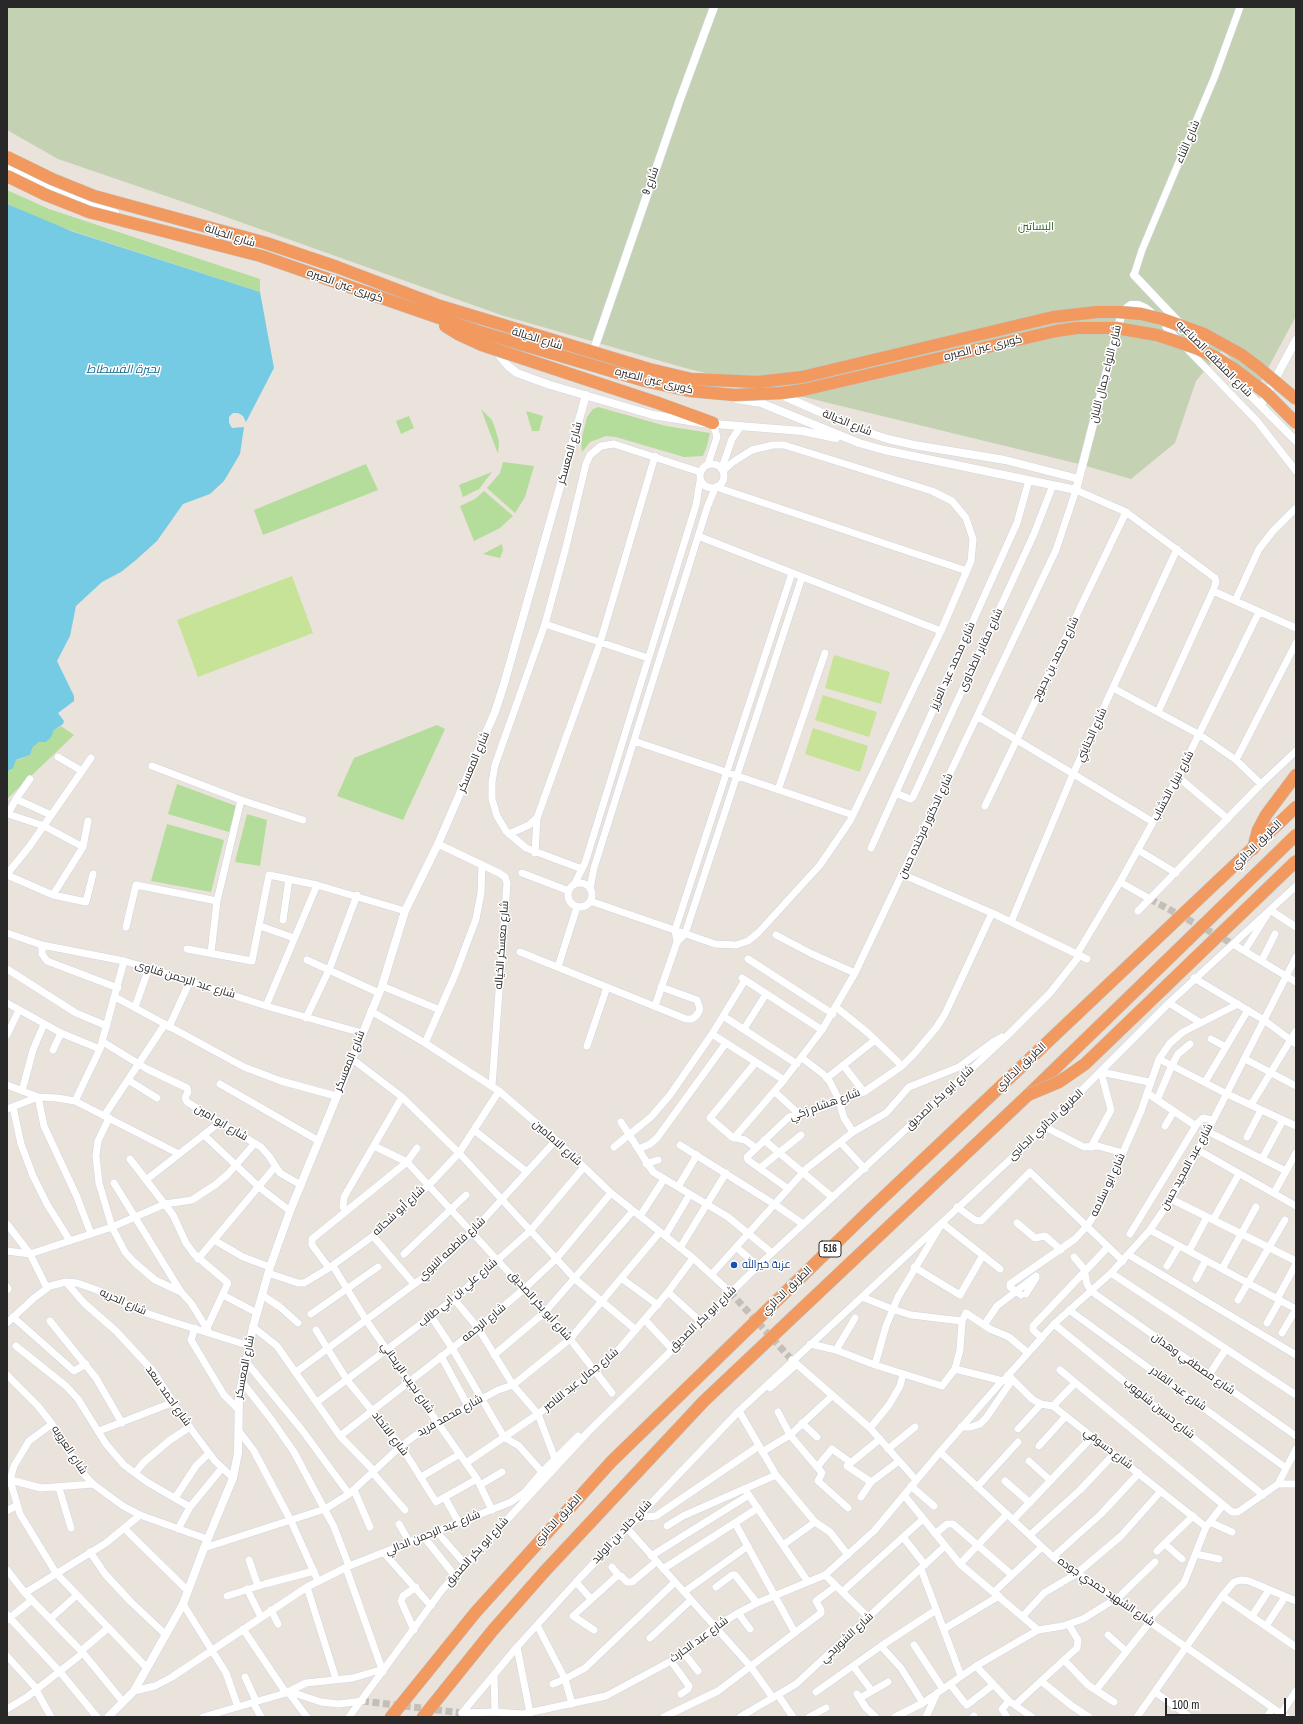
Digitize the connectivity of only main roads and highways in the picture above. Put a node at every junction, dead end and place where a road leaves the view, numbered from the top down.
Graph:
1 (7, 157) edge
2 (7, 176) edge
3 (437, 318) junction
4 (1295, 398) edge
5 (713, 423) road end
6 (1296, 423) edge
7 (1296, 775) edge
8 (1296, 806) edge
9 (1296, 835) edge
10 (1253, 849) junction
11 (1296, 860) edge
12 (1028, 1095) junction
13 (391, 1717) edge
14 (423, 1717) edge

1 - 4 highway, كوبرى عين الصيره, bridge
2 - 3 highway, كوبرى عين الصيره, bridge
3 - 5 highway, bridge
3 - 6 highway, كوبرى عين الصيره, bridge
7 - 10 highway
8 - 10 highway, الطريق الدائري / 516
9 - 12 highway, الطريق الدائري / 516
10 - 13 highway, الطريق الدائري / 516
11 - 12 highway, bridge
12 - 14 highway, الطريق الدائري / 516

